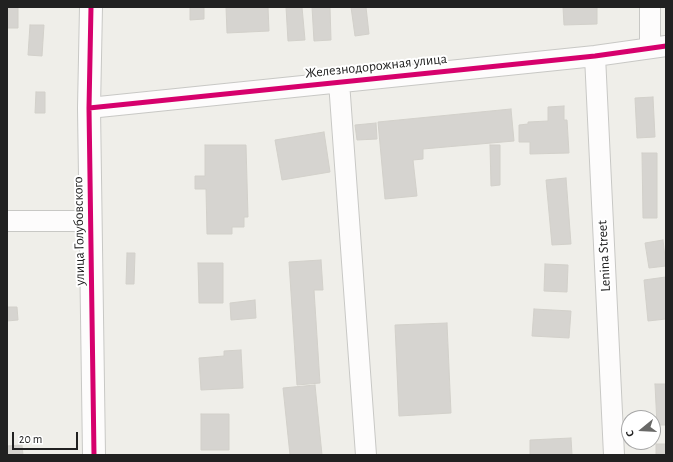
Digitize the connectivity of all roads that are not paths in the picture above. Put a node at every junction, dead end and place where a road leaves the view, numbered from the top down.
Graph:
1 (91, 7) edge
2 (650, 7) edge
3 (658, 47) edge
4 (595, 56) junction
5 (339, 82) junction
6 (89, 108) junction
7 (7, 221) edge
8 (90, 221) junction
9 (94, 455) edge
10 (366, 455) edge
11 (614, 455) edge

1 - 6 street, улица Голубовского
2 - 3 street
3 - 4 street, Железнодорожная улица
4 - 5 street, Железнодорожная улица
4 - 11 street, Lenina Street
5 - 6 street, Железнодорожная улица
5 - 10 street
6 - 8 street, улица Голубовского
7 - 8 street
8 - 9 street, улица Голубовского

